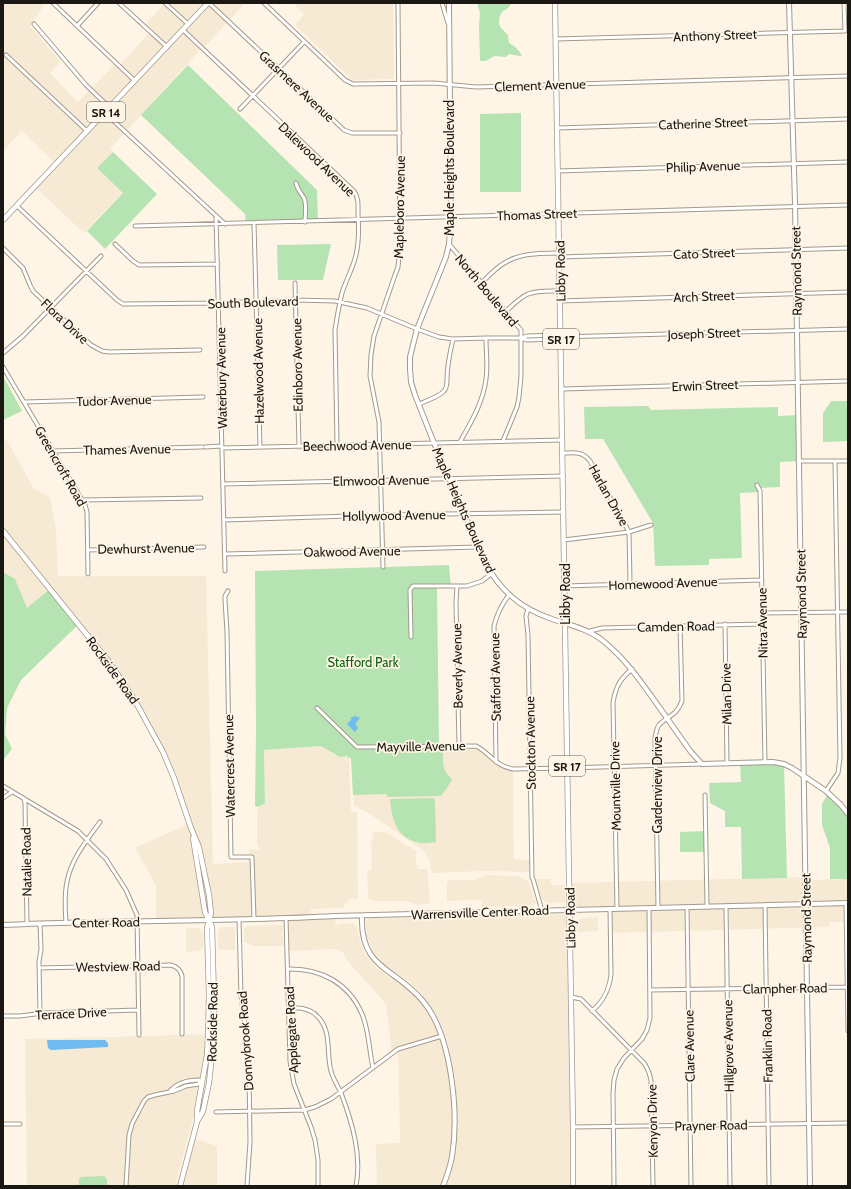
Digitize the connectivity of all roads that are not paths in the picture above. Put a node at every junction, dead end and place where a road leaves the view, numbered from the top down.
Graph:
1 (53, 3) edge
2 (98, 3) edge
3 (119, 3) edge
4 (165, 3) edge
5 (209, 3) edge
6 (264, 3) edge
7 (398, 3) edge
8 (442, 3) edge
9 (448, 3) edge
10 (555, 3) edge
11 (789, 3) edge
12 (844, 3) edge
13 (34, 24) dead end
14 (188, 24) junction
15 (448, 24) junction
16 (77, 26) junction
17 (182, 30) junction
18 (790, 33) junction
19 (556, 40) junction
20 (304, 42) junction
21 (166, 47) junction
22 (6, 55) dead end
23 (279, 68) junction
24 (848, 76) edge
25 (791, 78) junction
26 (135, 80) junction
27 (399, 84) junction
28 (556, 84) junction
29 (449, 85) junction
30 (252, 96) junction
31 (110, 108) junction
32 (240, 109) dead end
33 (105, 113) junction
34 (848, 119) edge
35 (792, 121) junction
36 (557, 128) junction
37 (87, 131) junction
38 (400, 133) junction
39 (848, 162) edge
40 (794, 163) junction
41 (558, 170) junction
42 (296, 183) dead end
43 (848, 205) edge
44 (17, 206) junction
45 (795, 206) junction
46 (559, 213) junction
47 (216, 217) junction
48 (451, 217) junction
49 (358, 219) junction
50 (400, 219) junction
51 (3, 220) edge
52 (305, 222) junction
53 (254, 223) junction
54 (225, 224) junction
55 (216, 225) junction
56 (135, 226) dead end
57 (115, 244) dead end
58 (449, 244) junction
59 (3, 248) edge
60 (848, 248) edge
61 (795, 250) junction
62 (560, 255) junction
63 (101, 256) dead end
64 (218, 264) junction
65 (86, 271) junction
66 (295, 283) dead end
67 (481, 283) junction
68 (560, 291) junction
69 (848, 292) edge
70 (796, 294) junction
71 (296, 300) junction
72 (560, 300) junction
73 (257, 302) junction
74 (340, 302) junction
75 (219, 303) junction
76 (50, 307) junction
77 (505, 312) junction
78 (382, 314) junction
79 (417, 329) junction
80 (848, 329) edge
81 (797, 330) junction
82 (561, 337) junction
83 (486, 338) junction
84 (521, 338) junction
85 (453, 339) junction
86 (200, 350) dead end
87 (3, 353) edge
88 (3, 367) edge
89 (848, 381) edge
90 (797, 382) junction
91 (562, 389) junction
92 (203, 397) dead end
93 (24, 402) junction
94 (419, 404) junction
95 (563, 440) junction
96 (503, 441) junction
97 (460, 442) junction
98 (434, 443) junction
99 (380, 444) junction
100 (337, 445) junction
101 (299, 446) junction
102 (203, 447) joint
103 (222, 447) junction
104 (260, 447) junction
105 (53, 450) junction
106 (563, 453) junction
107 (798, 461) junction
108 (835, 461) junction
109 (848, 461) edge
110 (563, 476) junction
111 (449, 479) junction
112 (381, 480) junction
113 (223, 484) junction
114 (758, 486) dead end
115 (201, 498) dead end
116 (83, 500) junction
117 (564, 512) junction
118 (464, 513) junction
119 (382, 515) junction
120 (224, 520) junction
121 (651, 526) dead end
122 (3, 531) edge
123 (629, 532) junction
124 (564, 540) junction
125 (204, 547) dead end
126 (478, 548) junction
127 (88, 550) junction
128 (383, 550) junction
129 (225, 554) junction
130 (383, 567) dead end
131 (225, 571) dead end
132 (88, 574) dead end
133 (491, 574) junction
134 (761, 580) junction
135 (630, 583) junction
136 (457, 586) junction
137 (565, 586) junction
138 (228, 592) dead end
139 (509, 596) junction
140 (528, 609) junction
141 (801, 612) junction
142 (838, 612) junction
143 (848, 612) edge
144 (762, 613) junction
145 (565, 622) junction
146 (725, 624) junction
147 (762, 624) junction
148 (680, 625) junction
149 (590, 632) junction
150 (411, 637) dead end
151 (632, 669) junction
152 (317, 708) dead end
153 (667, 719) junction
154 (459, 746) junction
155 (496, 762) junction
156 (765, 762) junction
157 (727, 763) junction
158 (702, 764) junction
159 (655, 765) junction
160 (614, 766) junction
161 (567, 768) junction
162 (530, 769) junction
163 (804, 776) junction
164 (3, 786) edge
165 (826, 791) junction
166 (12, 792) junction
167 (705, 795) dead end
168 (3, 798) edge
169 (24, 799) junction
170 (848, 814) edge
171 (100, 822) dead end
172 (87, 840) junction
173 (847, 903) edge
174 (806, 904) junction
175 (765, 905) junction
176 (707, 906) junction
177 (726, 906) junction
178 (687, 907) junction
179 (649, 908) junction
180 (658, 908) junction
181 (610, 909) junction
182 (617, 909) junction
183 (570, 910) junction
184 (542, 911) junction
185 (362, 916) junction
186 (286, 918) junction
187 (239, 919) junction
188 (254, 919) junction
189 (208, 920) junction
190 (137, 921) junction
191 (66, 922) junction
192 (27, 924) junction
193 (40, 924) junction
194 (3, 926) edge
195 (137, 966) junction
196 (39, 968) junction
197 (288, 969) junction
198 (848, 987) edge
199 (727, 988) junction
200 (766, 988) junction
201 (808, 988) junction
202 (688, 989) junction
203 (650, 990) junction
204 (570, 997) junction
205 (289, 1008) junction
206 (138, 1010) junction
207 (592, 1011) junction
208 (40, 1013) junction
209 (3, 1016) edge
210 (848, 1031) edge
211 (182, 1034) dead end
212 (139, 1035) dead end
213 (442, 1036) junction
214 (632, 1051) junction
215 (373, 1068) junction
216 (202, 1082) junction
217 (209, 1083) junction
218 (340, 1092) junction
219 (304, 1110) junction
220 (249, 1111) junction
221 (216, 1112) dead end
222 (197, 1122) junction
223 (848, 1123) edge
224 (3, 1124) edge
225 (20, 1124) dead end
226 (810, 1124) junction
227 (729, 1125) junction
228 (768, 1125) junction
229 (652, 1126) junction
230 (690, 1126) junction
231 (574, 1127) junction
232 (613, 1127) junction
233 (126, 1186) edge
234 (180, 1186) edge
235 (247, 1186) edge
236 (318, 1186) edge
237 (356, 1186) edge
238 (443, 1186) edge
239 (573, 1186) edge
240 (614, 1186) edge
241 (652, 1186) edge
242 (691, 1186) edge
243 (730, 1186) edge
244 (769, 1186) edge
245 (810, 1186) edge

1 - 16 street
2 - 16 street
3 - 21 street
4 - 14 street
5 - 14 main road, SR 14
5 - 23 street, Grasmere Avenue
6 - 20 street, Clement Avenue
7 - 27 street, Mapleboro Avenue
8 - 15 street
9 - 15 street, Maple Heights Boulevard
10 - 19 main road, Libby Road / SR 17
11 - 18 street, Raymond Street
12 - 18 street, Anthony Street
13 - 31 street
14 - 17 main road, SR 14
15 - 29 street, Maple Heights Boulevard
16 - 26 street
17 - 21 main road, SR 14
17 - 30 street, Dalewood Avenue
18 - 19 street, Anthony Street
18 - 25 street, Raymond Street
19 - 28 main road, Libby Road / SR 17
20 - 23 street
20 - 27 street, Clement Avenue
21 - 26 main road, SR 14
22 - 37 street
23 - 30 street
23 - 38 street, Grasmere Avenue
24 - 25 street, Clement Avenue
25 - 28 street, Clement Avenue
25 - 35 street, Raymond Street
26 - 31 main road, SR 14
27 - 29 street, Clement Avenue
27 - 38 street, Mapleboro Avenue
28 - 29 street, Clement Avenue
28 - 36 main road, Libby Road / SR 17
29 - 48 street, Maple Heights Boulevard
30 - 32 street
30 - 49 street, Dalewood Avenue
31 - 33 main road, SR 14
33 - 37 main road, SR 14
33 - 47 street
34 - 35 street, Catherine Street
35 - 36 street, Catherine Street
35 - 40 street, Raymond Street
36 - 41 main road, Libby Road / SR 17
37 - 44 main road, SR 14
38 - 50 street, Mapleboro Avenue
39 - 40 street, Philip Avenue
40 - 41 street, Philip Avenue
40 - 45 street, Raymond Street
41 - 46 main road, Libby Road / SR 17
42 - 52 street
43 - 45 street, Thomas Street
44 - 51 main road, SR 14
44 - 65 street, South Boulevard
45 - 46 street, Thomas Street
45 - 61 street, Raymond Street
46 - 48 street, Thomas Street
46 - 62 main road, Libby Road / SR 17
47 - 54 street
47 - 55 street, Waterbury Avenue
48 - 50 street, Thomas Street
48 - 58 street, Maple Heights Boulevard
49 - 50 street, Thomas Street
49 - 52 street, Thomas Street
49 - 74 street, Dalewood Avenue
50 - 78 street, Mapleboro Avenue
52 - 53 street, Thomas Street
53 - 54 street, Thomas Street
53 - 73 street, Hazelwood Avenue
54 - 55 street, Thomas Street
55 - 56 street, Thomas Street
55 - 64 street, Waterbury Avenue
57 - 64 street
58 - 67 street, North Boulevard
58 - 79 street, Maple Heights Boulevard
59 - 76 street, Flora Drive
60 - 61 street, Cato Street
61 - 62 street, Cato Street
61 - 70 street, Raymond Street
62 - 67 street, Cato Street
62 - 68 main road, Libby Road / SR 17
63 - 65 street
64 - 75 street, Waterbury Avenue
65 - 75 street, South Boulevard
65 - 76 street
66 - 71 street, Edinboro Avenue
67 - 77 street, North Boulevard
68 - 72 main road, Libby Road / SR 17
68 - 77 street
69 - 70 street, Arch Street
70 - 72 street, Arch Street
70 - 81 street, Raymond Street
71 - 73 street, South Boulevard
71 - 74 street, South Boulevard
71 - 101 street, Edinboro Avenue
72 - 82 main road, Libby Road / SR 17
73 - 75 street, South Boulevard
73 - 104 street, Hazelwood Avenue
74 - 78 street, South Boulevard
74 - 100 street, Dalewood Avenue
75 - 103 street, Waterbury Avenue
76 - 86 street, Flora Drive
76 - 87 street
77 - 84 street, North Boulevard
78 - 79 street, South Boulevard
78 - 99 street, Mapleboro Avenue
79 - 85 street, South Boulevard
79 - 94 street, Maple Heights Boulevard
80 - 81 street, Joseph Street
81 - 82 street, Joseph Street
81 - 90 street, Raymond Street
82 - 84 street, South Boulevard
82 - 91 main road, Libby Road / SR 17
83 - 84 street, South Boulevard
83 - 85 street, South Boulevard
83 - 97 street
84 - 96 street
85 - 94 street
88 - 93 street, Greencroft Road
89 - 90 street, Erwin Street
90 - 91 street, Erwin Street
90 - 107 street, Raymond Street
91 - 95 main road, Libby Road / SR 17
92 - 93 street, Tudor Avenue
93 - 105 street, Greencroft Road
94 - 98 street, Maple Heights Boulevard
95 - 96 street, Beechwood Avenue
95 - 106 main road, Libby Road / SR 17
96 - 97 street, Beechwood Avenue
97 - 98 street, Beechwood Avenue
98 - 99 street, Beechwood Avenue
98 - 111 street, Maple Heights Boulevard
99 - 100 street, Beechwood Avenue
99 - 112 street, Mapleboro Avenue
100 - 101 street, Beechwood Avenue
101 - 104 street, Beechwood Avenue
102 - 103 street, Beechwood Avenue
102 - 105 street, Thames Avenue
103 - 104 street, Beechwood Avenue
103 - 113 street, Waterbury Avenue
105 - 116 street, Greencroft Road
106 - 110 main road, Libby Road / SR 17
106 - 123 street, Harlan Drive
107 - 108 street
107 - 141 street, Raymond Street
108 - 109 street
108 - 142 street
110 - 111 street, Elmwood Avenue
110 - 117 main road, Libby Road / SR 17
111 - 112 street, Elmwood Avenue
111 - 118 street, Maple Heights Boulevard
112 - 113 street, Elmwood Avenue
112 - 119 street, Mapleboro Avenue
113 - 120 street, Waterbury Avenue
114 - 134 street, Nitra Avenue
115 - 116 street
116 - 127 street, Greencroft Road
117 - 118 street, Hollywood Avenue
117 - 124 main road, Libby Road / SR 17
118 - 119 street, Hollywood Avenue
118 - 126 street, Maple Heights Boulevard
119 - 120 street, Hollywood Avenue
119 - 128 street, Mapleboro Avenue
120 - 129 street, Waterbury Avenue
121 - 123 street
122 - 189 main road, Rockside Road
123 - 124 street
123 - 135 street, Harlan Drive
124 - 137 main road, Libby Road / SR 17
125 - 127 street, Dewhurst Avenue
126 - 128 street, Oakwood Avenue
126 - 133 street, Maple Heights Boulevard
127 - 132 street, Greencroft Road
128 - 129 street, Oakwood Avenue
128 - 130 street, Mapleboro Avenue
129 - 131 street, Waterbury Avenue
133 - 136 street
133 - 139 street, Maple Heights Boulevard
134 - 135 street, Homewood Avenue
134 - 144 street, Nitra Avenue
135 - 137 street, Homewood Avenue
136 - 150 street
136 - 154 street, Beverly Avenue
137 - 145 main road, Libby Road / SR 17
138 - 188 street, Watercrest Avenue
139 - 140 street, Maple Heights Boulevard
139 - 155 street, Stafford Avenue
140 - 145 street, Maple Heights Boulevard
140 - 162 street, Stockton Avenue
141 - 142 street
141 - 144 street
141 - 163 street, Raymond Street
142 - 143 street
142 - 165 street
144 - 147 street, Nitra Avenue
145 - 149 street, Maple Heights Boulevard
145 - 161 main road, Libby Road / SR 17
146 - 147 street, Camden Road
146 - 148 street, Camden Road
146 - 157 street, Milan Drive
147 - 156 street, Nitra Avenue
148 - 149 street, Camden Road
148 - 153 street, Gardenview Drive
149 - 151 street, Maple Heights Boulevard
151 - 153 street, Maple Heights Boulevard
151 - 160 street, Mountville Drive
152 - 154 street, Mayville Avenue
153 - 158 street, Maple Heights Boulevard
153 - 159 street, Gardenview Drive
154 - 155 street, Mayville Avenue
155 - 162 street, Mayville Avenue
156 - 157 street
156 - 163 street
157 - 158 street
158 - 159 street, Mayville Avenue
159 - 160 street, Mayville Avenue
159 - 180 street, Gardenview Drive
160 - 161 street, Mayville Avenue
160 - 182 street, Mountville Drive
161 - 162 street, Mayville Avenue
161 - 183 main road, Libby Road / SR 17
162 - 184 street, Stockton Avenue
163 - 165 street
163 - 174 street, Raymond Street
164 - 166 street
165 - 170 street
166 - 168 street
166 - 169 street
167 - 176 street
169 - 172 street
169 - 192 street, Natalie Road
171 - 172 street
172 - 190 street
172 - 191 street
173 - 174 street, Warrensville Center Road
173 - 198 street
174 - 175 street, Warrensville Center Road
174 - 201 street, Raymond Street
175 - 177 street, Warrensville Center Road
175 - 200 street, Franklin Road
176 - 177 street, Warrensville Center Road
176 - 178 street, Warrensville Center Road
177 - 199 street, Hillgrove Avenue
178 - 180 street, Warrensville Center Road
178 - 202 street, Clare Avenue
179 - 180 street, Warrensville Center Road
179 - 182 street, Warrensville Center Road
179 - 203 street
181 - 182 street, Warrensville Center Road
181 - 183 street, Warrensville Center Road
181 - 207 street
183 - 184 street, Warrensville Center Road
183 - 204 main road, Libby Road / SR 17
184 - 185 street, Warrensville Center Road
185 - 186 street, Warrensville Center Road
185 - 213 street
186 - 188 street, Warrensville Center Road
186 - 197 street, Applegate Road
187 - 188 street, Warrensville Center Road
187 - 189 street, Warrensville Center Road
187 - 220 street, Donnybrook Road
189 - 190 street, Center Road
189 - 216 main road, Rockside Road
189 - 217 main road, Rockside Road
190 - 191 street, Center Road
190 - 195 street
191 - 193 street, Center Road
192 - 193 street, Center Road
192 - 194 street, Center Road
193 - 196 street
195 - 196 street, Westview Road
195 - 206 street
195 - 211 street, Westview Road
196 - 208 street
197 - 205 street, Applegate Road
197 - 215 street
198 - 201 street, Clampher Road
198 - 210 street
199 - 200 street, Clampher Road
199 - 202 street, Clampher Road
199 - 227 street, Hillgrove Avenue
200 - 201 street, Clampher Road
200 - 228 street, Franklin Road
201 - 226 street, Raymond Street
202 - 203 street, Clampher Road
202 - 230 street, Clare Avenue
203 - 214 street
204 - 207 street, Kenyon Drive
204 - 231 main road, Libby Road / SR 17
205 - 218 street
205 - 219 street, Applegate Road
206 - 208 street, Terrace Drive
206 - 212 street
207 - 214 street, Kenyon Drive
208 - 209 street, Terrace Drive
213 - 215 street
213 - 238 street
214 - 229 street, Kenyon Drive
214 - 232 street
215 - 218 street
216 - 217 street
216 - 222 main road, Rockside Road
216 - 233 street
217 - 222 main road, Rockside Road
218 - 219 street
218 - 237 street
219 - 220 street
219 - 236 street, Applegate Road
220 - 221 street
220 - 235 street, Donnybrook Road
222 - 234 main road, Rockside Road
223 - 226 street, Prayner Road
224 - 225 street
226 - 228 street, Prayner Road
226 - 245 street, Raymond Street
227 - 228 street, Prayner Road
227 - 230 street, Prayner Road
227 - 243 street, Hillgrove Avenue
228 - 244 street, Franklin Road
229 - 230 street, Prayner Road
229 - 232 street, Prayner Road
229 - 241 street, Kenyon Drive
230 - 242 street, Clare Avenue
231 - 232 street, Prayner Road
231 - 239 main road, Libby Road / SR 17
232 - 240 street

